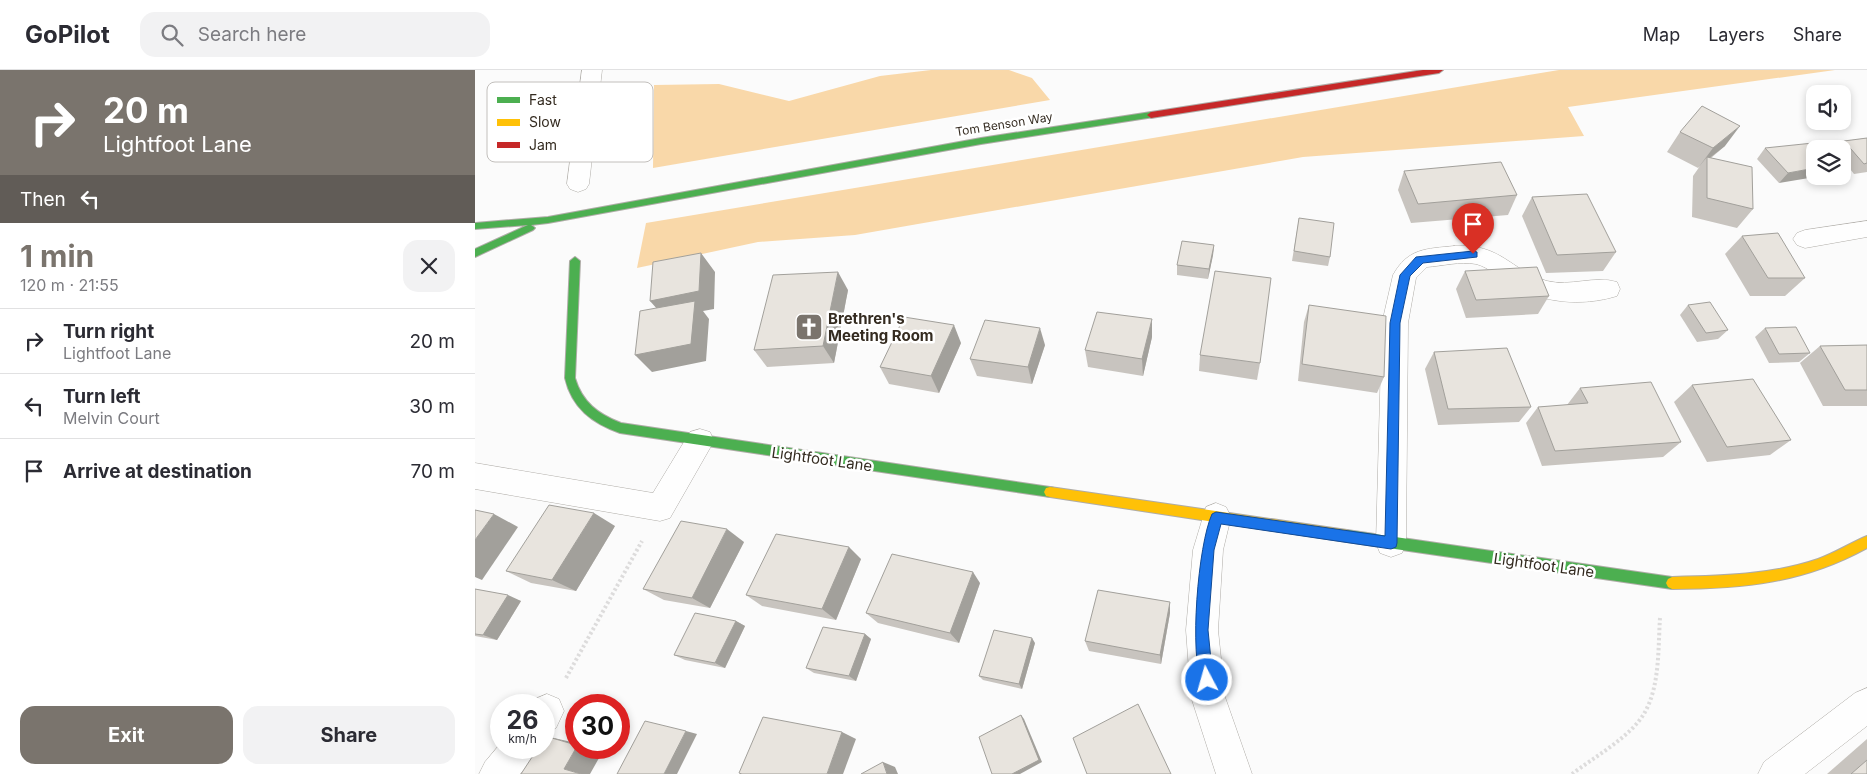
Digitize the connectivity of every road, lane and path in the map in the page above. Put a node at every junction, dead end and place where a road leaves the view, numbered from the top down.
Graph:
1 (1439, 70) edge
2 (581, 162) edge
3 (578, 184) dead end
4 (548, 220) junction
5 (475, 226) edge
6 (1867, 229) edge
7 (1805, 239) dead end
8 (475, 253) edge
9 (575, 261) dead end
10 (1607, 289) dead end
11 (700, 441) junction
12 (475, 476) edge
13 (660, 508) junction
14 (1216, 518) junction
15 (1867, 542) edge
16 (1391, 543) junction
17 (1664, 583) junction
18 (555, 695) edge
19 (1867, 705) edge
20 (510, 759) edge
21 (497, 774) edge
22 (1235, 774) edge
23 (1572, 774) edge
24 (1776, 774) edge

1 - 4 street, Tom Benson Way
2 - 3 street
4 - 5 street
4 - 8 street
6 - 7 street
9 - 11 street, Lightfoot Lane
10 - 16 street
11 - 13 street
11 - 14 street, Lightfoot Lane
12 - 13 street
13 - 18 path
14 - 16 street, Lightfoot Lane
14 - 22 street
15 - 17 street, Lightfoot Lane
16 - 17 street, Lightfoot Lane
17 - 23 path
19 - 24 street
20 - 21 street

